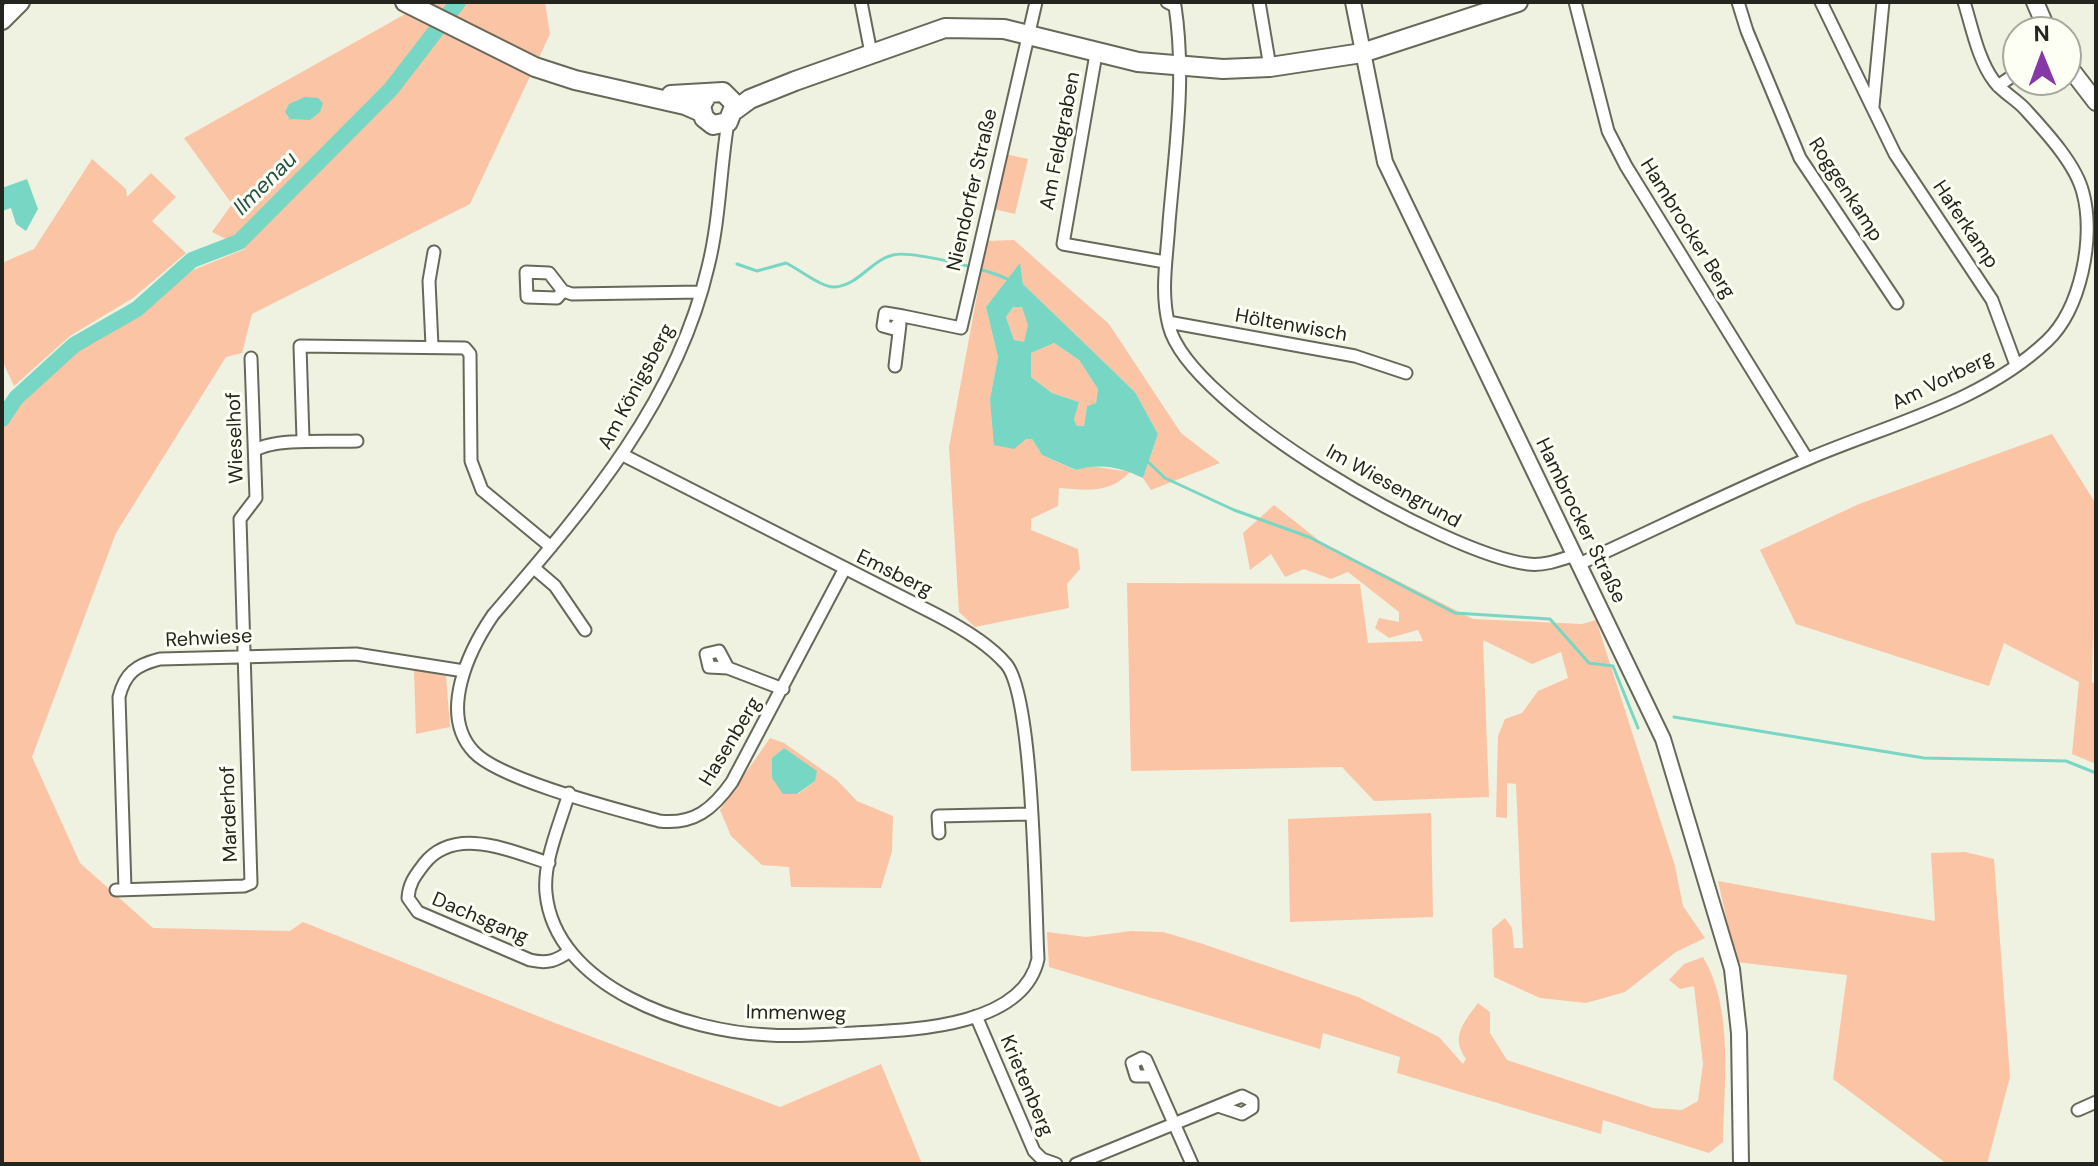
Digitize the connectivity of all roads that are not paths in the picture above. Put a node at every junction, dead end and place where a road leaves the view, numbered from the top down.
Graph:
1 (20, 2) edge
2 (405, 2) edge
3 (861, 2) edge
4 (1036, 2) edge
5 (1167, 2) edge
6 (1259, 2) edge
7 (1353, 2) edge
8 (1518, 2) edge
9 (1575, 2) edge
10 (1738, 2) edge
11 (1821, 2) edge
12 (1883, 2) edge
13 (1964, 2) edge
14 (2, 20) edge
15 (1028, 37) junction
16 (871, 53) junction
17 (1362, 53) junction
18 (1096, 54) junction
19 (1181, 67) junction
20 (1270, 67) junction
21 (2002, 83) edge
22 (2082, 84) edge
23 (1998, 86) junction
24 (2096, 102) edge
25 (719, 110) junction
26 (1874, 110) junction
27 (434, 252) dead end
28 (1165, 262) junction
29 (563, 291) dead end
30 (701, 292) junction
31 (1897, 303) dead end
32 (1168, 322) junction
33 (432, 346) junction
34 (251, 358) dead end
35 (2016, 365) junction
36 (895, 366) dead end
37 (1406, 373) dead end
38 (303, 439) junction
39 (357, 441) dead end
40 (256, 450) junction
41 (623, 455) junction
42 (1807, 459) junction
43 (551, 547) junction
44 (1577, 560) junction
45 (534, 568) junction
46 (844, 570) junction
47 (585, 630) dead end
48 (241, 655) junction
49 (728, 668) dead end
50 (464, 671) junction
51 (783, 689) junction
52 (569, 793) junction
53 (1030, 814) junction
54 (939, 833) dead end
55 (549, 863) junction
56 (120, 890) joint
57 (570, 951) junction
58 (1038, 959) joint
59 (976, 1016) junction
60 (1153, 1076) dead end
61 (2096, 1102) edge
62 (1218, 1106) dead end
63 (2078, 1110) dead end
64 (1175, 1125) junction
65 (1054, 1164) edge
66 (1076, 1164) edge
67 (1192, 1164) edge
68 (1741, 1164) edge

1 - 14 main road
2 - 25 main road
3 - 16 street
4 - 15 street, Niendorfer Straße
5 - 19 street, Im Wiesengrund
6 - 20 street
7 - 17 street, Hambrocker Straße
8 - 17 main road
9 - 42 street, Hambrocker Berg
10 - 31 street, Roggenkamp
11 - 26 street, Haferkamp
12 - 26 street, Haferkamp
13 - 23 street, Am Vorberg
15 - 16 main road
15 - 18 main road
15 - 36 street, Niendorfer Straße
16 - 25 main road
17 - 20 main road
17 - 44 street, Hambrocker Straße
18 - 19 main road
18 - 28 street, Am Feldgraben
19 - 20 main road
19 - 28 street, Im Wiesengrund
21 - 23 street
22 - 24 main road
23 - 35 street, Am Vorberg
25 - 30 street, Am Königsberg
26 - 35 street, Haferkamp
27 - 33 street
28 - 32 street, Im Wiesengrund
29 - 30 street, Am Königsberg
30 - 41 street, Am Königsberg
32 - 37 street, Höltenwisch
32 - 44 street, Im Wiesengrund
33 - 38 street
33 - 43 street
34 - 40 street, Wieselhof
35 - 42 street, Am Vorberg
38 - 39 street
38 - 40 street
40 - 48 street, Wieselhof
41 - 43 street, Am Königsberg
41 - 46 street, Emsberg
42 - 44 street, Am Vorberg
43 - 45 street, Am Königsberg
44 - 68 street, Hambrocker Straße
45 - 47 street
45 - 50 street, Am Königsberg
46 - 51 street, Hasenberg
46 - 53 street, Emsberg
48 - 50 street, Rehwiese
48 - 56 street, Rehwiese
48 - 56 street, Marderhof
49 - 51 street, Hasenberg
50 - 52 street, Am Königsberg
51 - 52 street, Hasenberg
52 - 55 street, Immenweg
53 - 54 street
53 - 58 street, Emsberg
55 - 57 street, Immenweg
55 - 57 street, Dachsgang
57 - 59 street, Immenweg
58 - 59 street, Immenweg
59 - 65 street, Krietenberg
60 - 64 street
61 - 63 street
62 - 64 street
64 - 66 street
64 - 67 street

